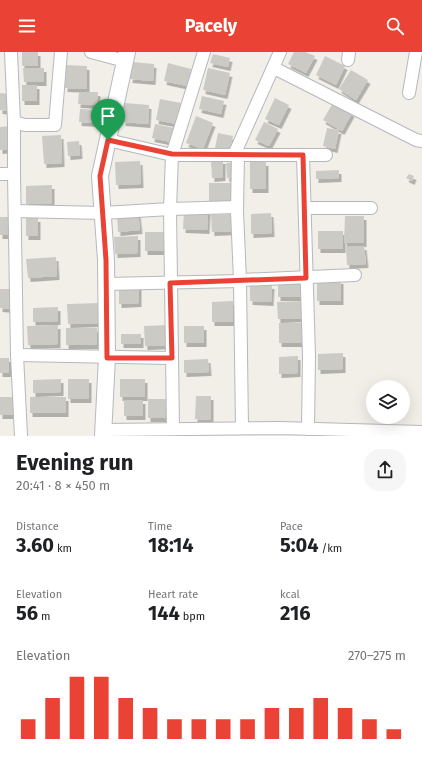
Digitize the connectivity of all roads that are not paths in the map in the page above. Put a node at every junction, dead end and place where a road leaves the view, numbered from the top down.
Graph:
1 (11, 52) edge
2 (61, 52) edge
3 (91, 52) edge
4 (204, 52) edge
5 (280, 52) edge
6 (416, 52) edge
7 (126, 56) edge
8 (274, 68) junction
9 (409, 93) dead end
10 (14, 122) junction
11 (108, 140) junction
12 (422, 141) edge
13 (172, 154) junction
14 (236, 155) junction
15 (303, 155) junction
16 (326, 155) dead end
17 (0, 174) edge
18 (14, 174) junction
19 (237, 208) junction
20 (305, 208) junction
21 (371, 208) dead end
22 (170, 209) junction
23 (15, 211) junction
24 (103, 213) junction
25 (355, 275) dead end
26 (306, 278) junction
27 (240, 280) junction
28 (170, 283) junction
29 (106, 284) junction
30 (17, 355) junction
31 (107, 358) junction
32 (172, 358) junction
33 (242, 428) junction
34 (308, 428) junction
35 (180, 431) edge
36 (280, 432) edge
37 (422, 432) edge
38 (104, 433) edge
39 (364, 433) edge
40 (21, 436) edge

1 - 10 street
2 - 10 street
3 - 7 street
4 - 13 street
5 - 8 street
6 - 9 street
7 - 11 street
8 - 12 street
8 - 14 street
10 - 18 street
11 - 13 street
11 - 24 street
13 - 14 street
13 - 22 street
14 - 15 street
14 - 19 street
15 - 16 street
15 - 20 street
17 - 18 street
18 - 23 street
19 - 22 street
19 - 27 street
20 - 21 street
20 - 26 street
22 - 24 street
22 - 28 street
23 - 24 street
23 - 30 street
24 - 29 street
25 - 26 street
26 - 27 street
26 - 34 street
27 - 28 street
27 - 33 street
28 - 29 street
28 - 32 street
29 - 31 street
30 - 31 street
30 - 40 street
31 - 32 street
31 - 38 street
32 - 35 street
33 - 35 street
33 - 36 street
34 - 36 street
34 - 39 street
35 - 38 street
37 - 39 street

